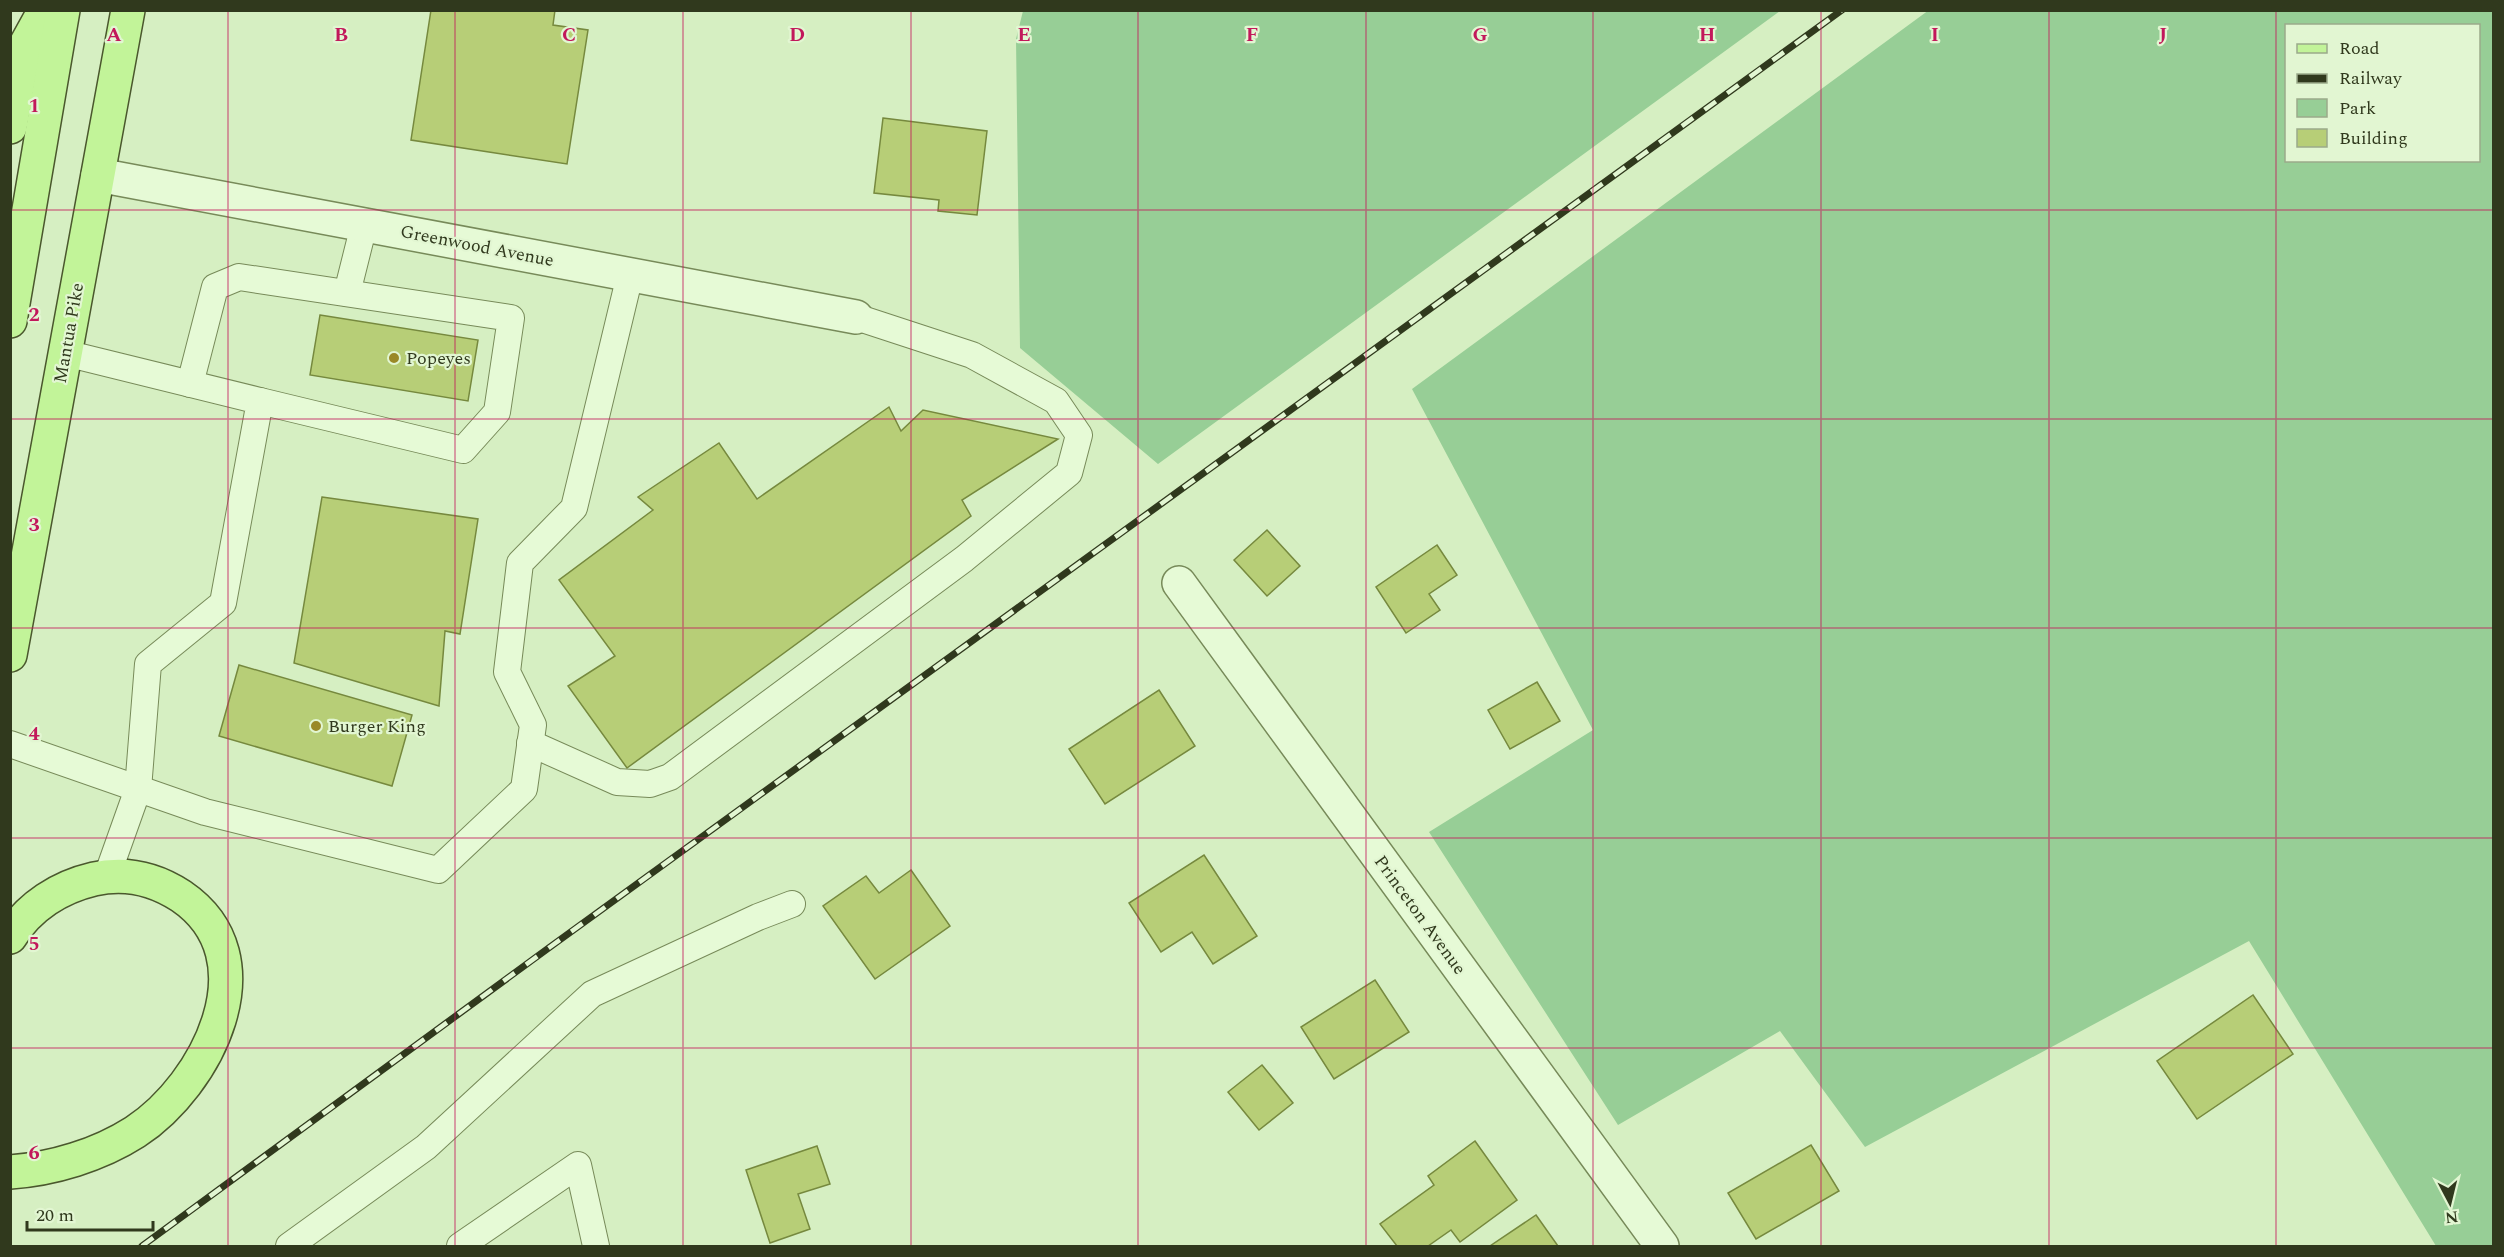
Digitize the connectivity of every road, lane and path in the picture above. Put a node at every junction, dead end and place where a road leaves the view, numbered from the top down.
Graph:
1 (45, 10) edge
2 (63, 10) edge
3 (128, 10) edge
4 (10, 127) edge
5 (98, 175) junction
6 (364, 225) junction
7 (630, 275) junction
8 (347, 293) junction
9 (856, 317) joint
10 (10, 321) edge
11 (65, 353) junction
12 (190, 384) junction
13 (260, 401) junction
14 (1179, 583) dead end
15 (10, 655) edge
16 (530, 743) junction
17 (10, 744) edge
18 (138, 789) junction
19 (107, 876) junction
20 (792, 904) dead end
21 (10, 937) edge
22 (10, 1172) edge
23 (288, 1246) edge
24 (460, 1246) edge
25 (596, 1246) edge
26 (1662, 1246) edge

1 - 4 main road
2 - 10 main road
3 - 5 main road, Mantua Pike
5 - 6 street, Greenwood Avenue
5 - 11 main road, Mantua Pike
6 - 7 street, Greenwood Avenue
6 - 8 lane
7 - 9 street, Greenwood Avenue
7 - 16 lane
8 - 12 lane
8 - 13 lane
9 - 16 lane
11 - 12 lane
11 - 15 main road, Mantua Pike
12 - 13 lane
13 - 18 lane
14 - 26 street, Princeton Avenue
16 - 18 lane
17 - 18 lane
18 - 19 lane
19 - 21 main road
19 - 22 main road
20 - 23 lane
24 - 25 lane

